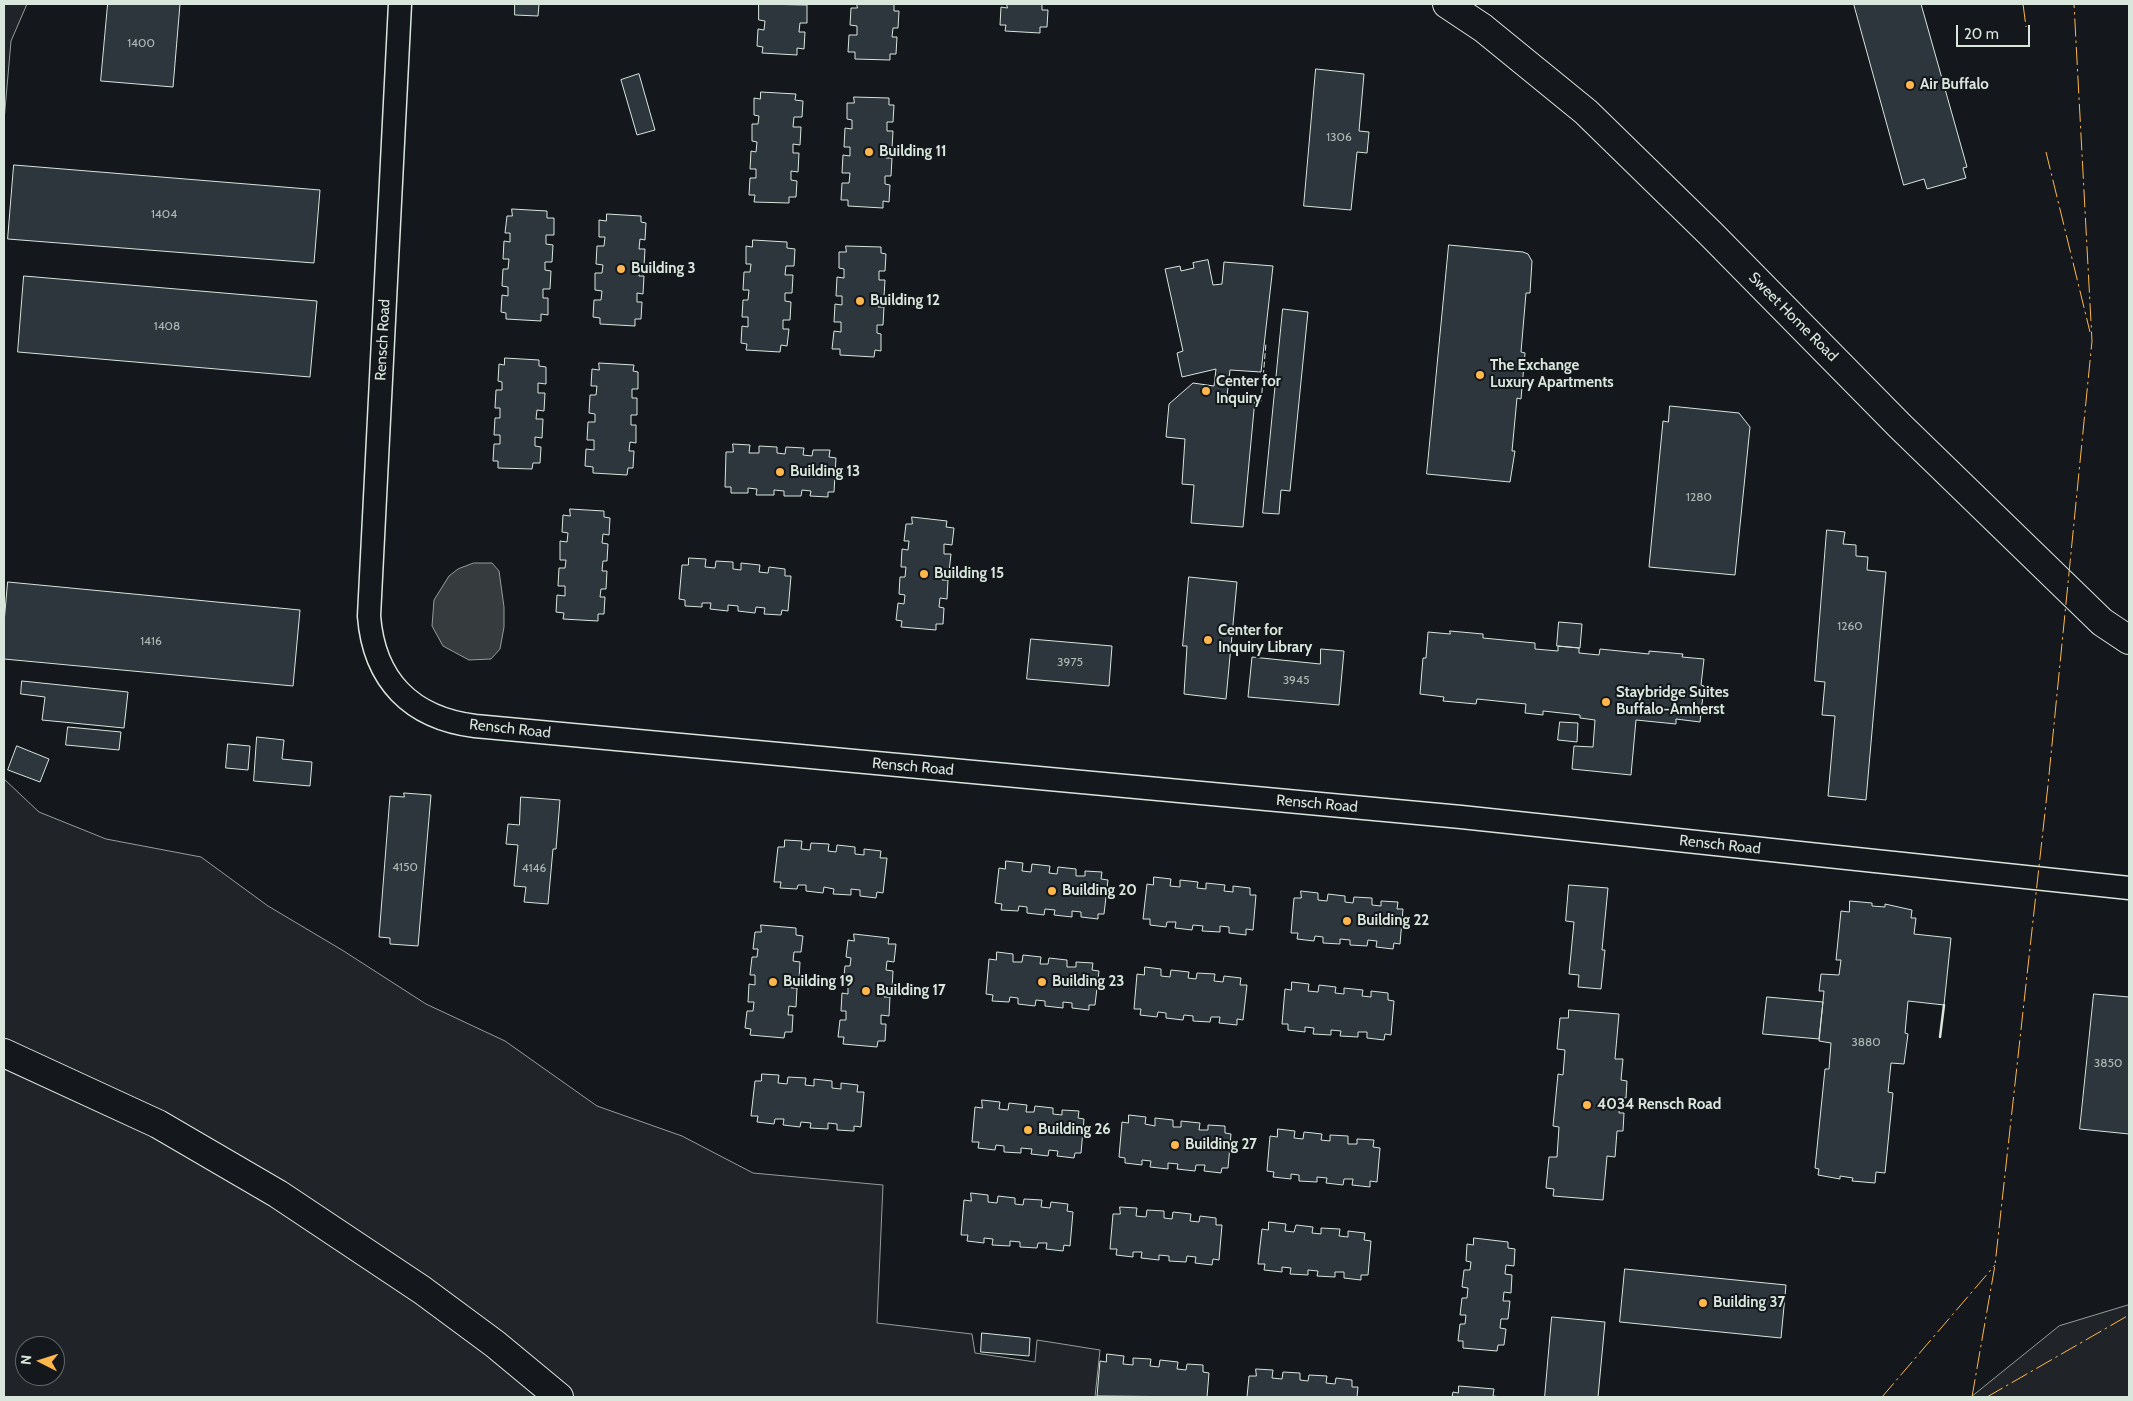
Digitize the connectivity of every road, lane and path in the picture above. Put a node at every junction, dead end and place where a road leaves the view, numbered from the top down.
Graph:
1 (400, 4) edge
2 (1447, 4) edge
3 (2129, 640) edge
4 (2129, 888) edge
5 (4, 1053) edge
6 (559, 1397) edge

1 - 4 street, Rensch Road
2 - 3 main road, Sweet Home Road
5 - 6 main road

